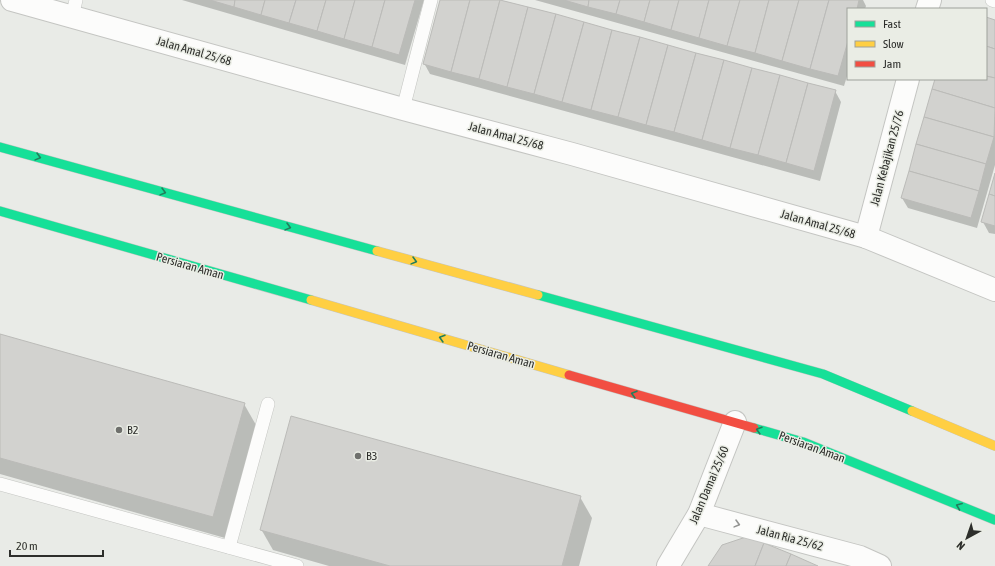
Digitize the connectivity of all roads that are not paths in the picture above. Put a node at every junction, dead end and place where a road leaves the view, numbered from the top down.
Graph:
1 (12, 0) edge
2 (431, 0) edge
3 (992, 0) edge
4 (995, 1) edge
5 (74, 8) edge
6 (908, 80) edge
7 (403, 109) junction
8 (0, 147) edge
9 (0, 211) edge
10 (866, 237) junction
11 (995, 290) edge
12 (268, 404) dead end
13 (735, 422) junction
14 (995, 446) edge
15 (0, 484) edge
16 (699, 514) junction
17 (995, 520) edge
18 (229, 547) junction
19 (297, 566) edge
20 (668, 566) edge
21 (880, 566) edge

1 - 5 street, Jalan Amal 25/68
2 - 7 lane
3 - 4 lane
5 - 7 street, Jalan Amal 25/68
6 - 10 street, Jalan Kebajikan 25/76
7 - 10 street, Jalan Amal 25/68
8 -> 14 street
13 -> 9 street, Persiaran Aman
10 - 11 street, Jalan Amal 25/68
12 - 18 lane
13 - 16 street, Jalan Damai 25/60
17 -> 13 street, Persiaran Aman
15 - 18 lane
16 - 20 street, Jalan Damai 25/60
16 -> 21 street, Jalan Ria 25/62
18 - 19 lane

